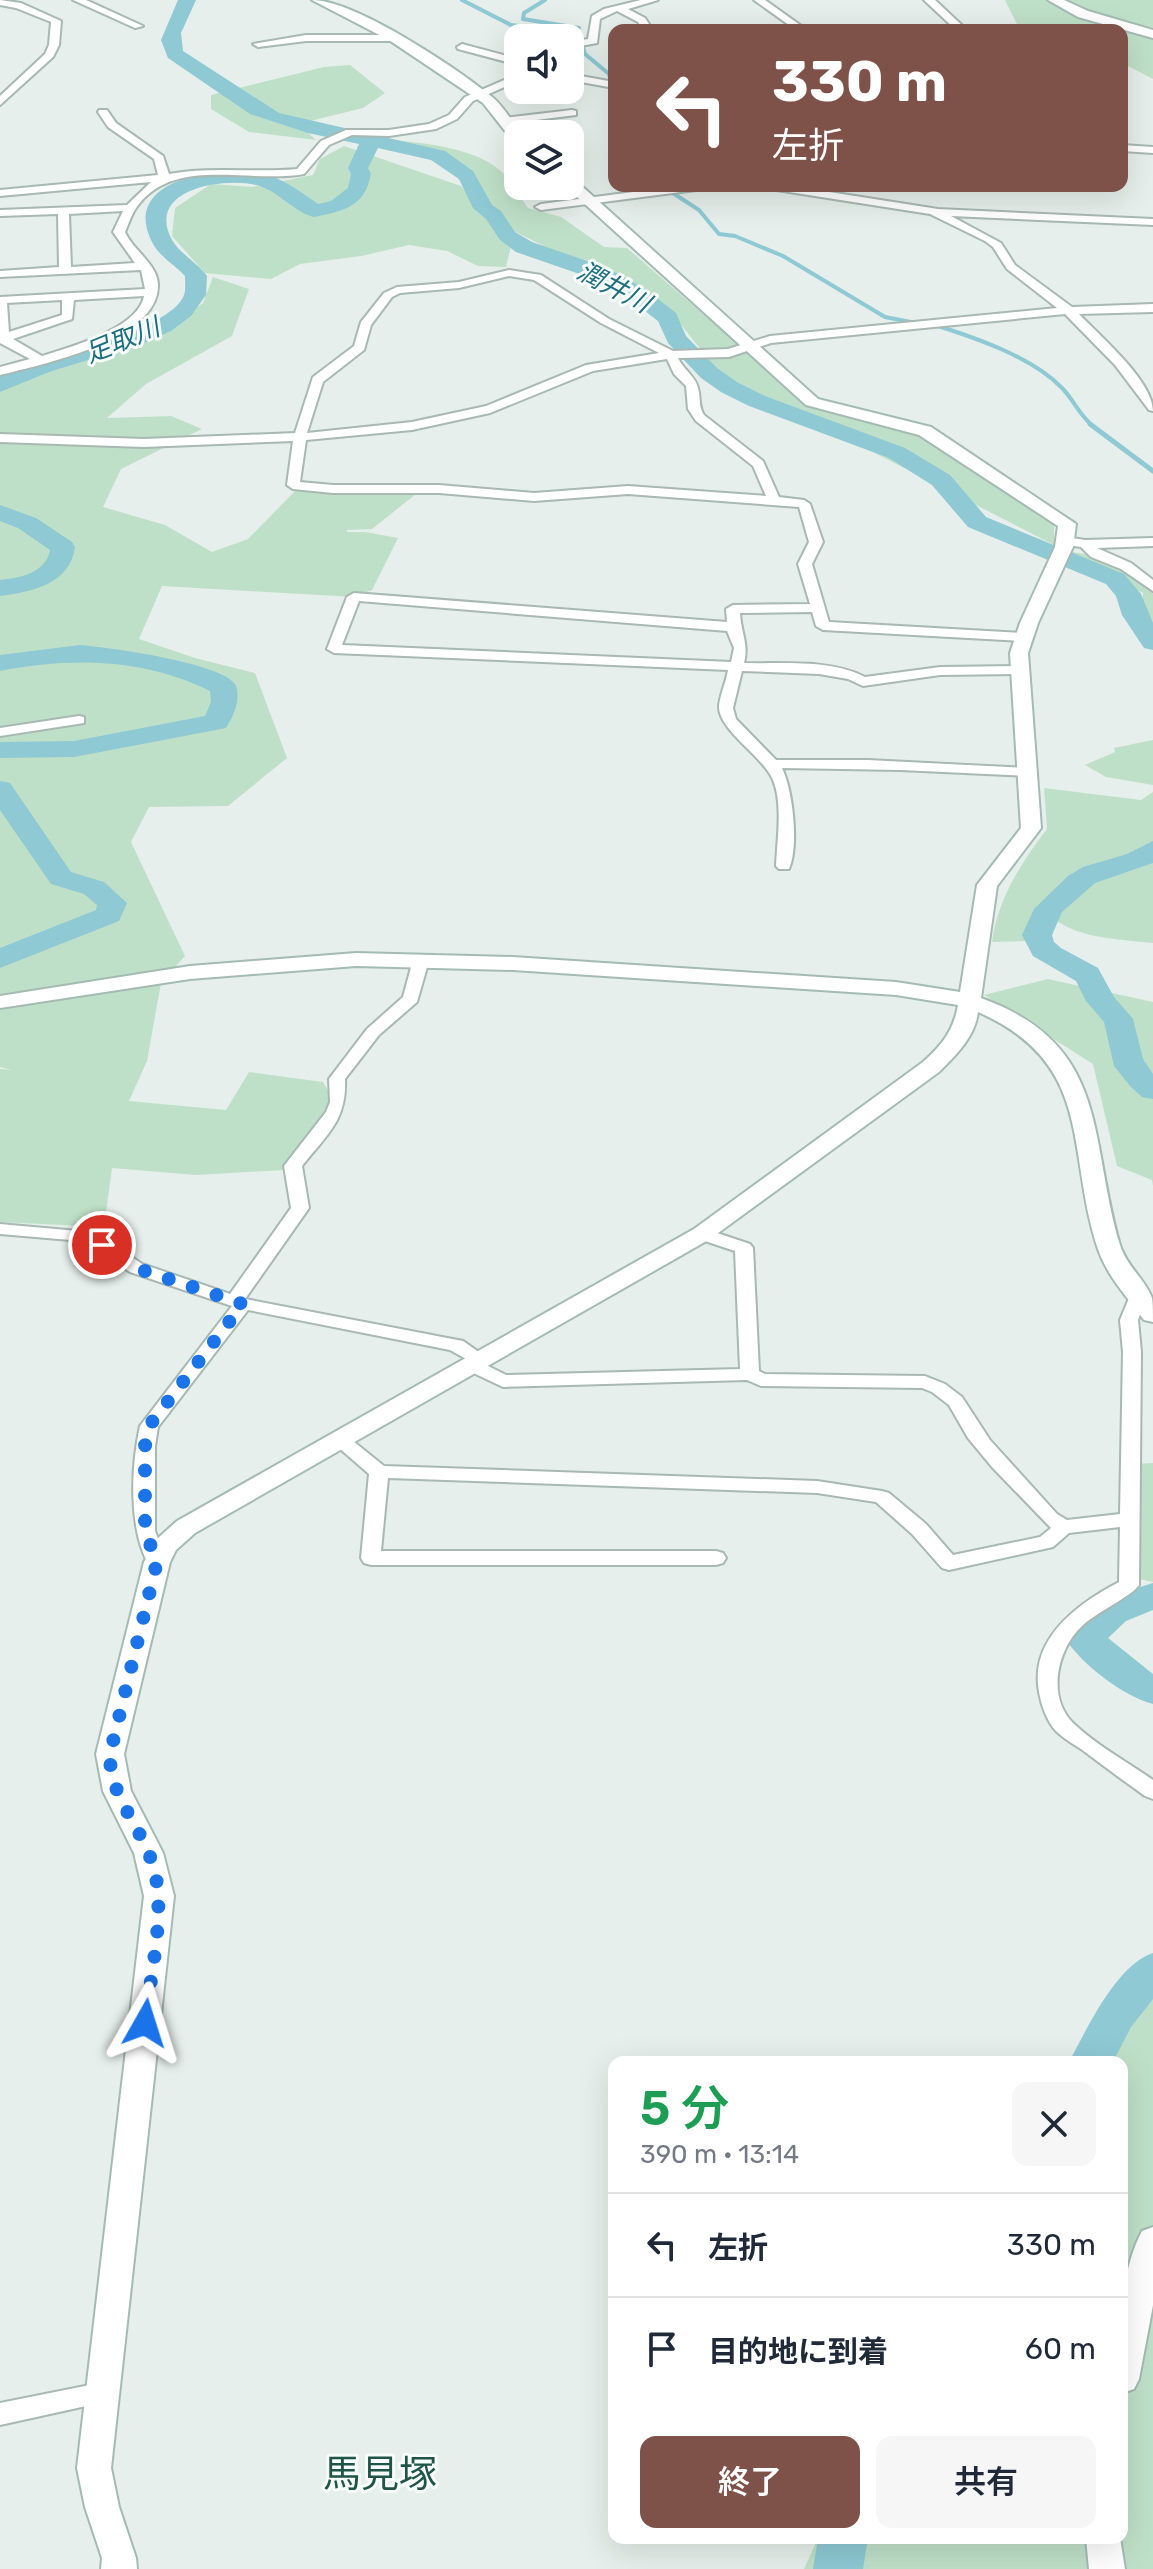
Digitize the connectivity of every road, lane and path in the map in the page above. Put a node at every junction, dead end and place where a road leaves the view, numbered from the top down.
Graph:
1 (19, 0) edge
2 (318, 0) edge
3 (653, 0) edge
4 (759, 0) edge
5 (929, 0) edge
6 (1054, 0) edge
7 (0, 2) edge
8 (618, 8) junction
9 (68, 9) edge
10 (644, 24) edge
11 (793, 24) edge
12 (955, 24) edge
13 (1118, 24) edge
14 (138, 26) dead end
15 (1128, 27) edge
16 (1153, 34) edge
17 (395, 38) junction
18 (584, 43) edge
19 (258, 44) dead end
20 (462, 47) dead end
21 (504, 58) edge
22 (584, 80) edge
23 (504, 83) edge
24 (608, 85) edge
25 (5, 91) edge
26 (479, 95) junction
27 (0, 102) edge
28 (103, 112) dead end
29 (572, 113) dead end
30 (512, 120) edge
31 (504, 121) edge
32 (1128, 148) edge
33 (1153, 150) edge
34 (161, 180) junction
35 (656, 192) edge
36 (808, 192) edge
37 (872, 192) edge
38 (0, 193) edge
39 (584, 194) edge
40 (592, 200) junction
41 (871, 202) junction
42 (541, 207) dead end
43 (128, 208) junction
44 (63, 211) junction
45 (933, 211) junction
46 (0, 213) edge
47 (1153, 222) edge
48 (0, 263) edge
49 (142, 266) junction
50 (65, 271) junction
51 (0, 274) edge
52 (152, 292) junction
53 (68, 296) junction
54 (0, 300) edge
55 (1153, 308) edge
56 (1069, 310) junction
57 (2, 338) edge
58 (750, 345) junction
59 (674, 355) junction
60 (39, 359) junction
61 (0, 371) edge
62 (1153, 407) edge
63 (300, 437) junction
64 (0, 438) edge
65 (774, 500) junction
66 (1153, 542) edge
67 (1085, 544) junction
68 (1060, 552) junction
69 (1153, 587) edge
70 (818, 608) junction
71 (734, 627) junction
72 (1023, 637) junction
73 (738, 668) junction
74 (1018, 670) junction
75 (79, 720) dead end
76 (0, 732) edge
77 (772, 764) junction
78 (1027, 772) junction
79 (784, 866) dead end
80 (421, 960) junction
81 (970, 1001) junction
82 (0, 1002) edge
83 (0, 1229) edge
84 (702, 1234) junction
85 (1138, 1295) junction
86 (239, 1302) junction
87 (1153, 1315) edge
88 (477, 1362) junction
89 (750, 1374) junction
90 (341, 1441) junction
91 (379, 1472) junction
92 (1128, 1520) junction
93 (1064, 1527) junction
94 (716, 1558) dead end
95 (157, 1562) junction
96 (1153, 1791) edge
97 (1153, 2240) edge
98 (1128, 2348) edge
99 (100, 2394) junction
100 (0, 2414) edge
101 (1104, 2544) edge
102 (119, 2569) edge
103 (1107, 2569) edge

1 - 7 street
2 - 17 street
3 - 8 street
4 - 11 street
5 - 12 street
6 - 13 street
7 - 9 street
8 - 10 street
8 - 18 street
9 - 14 street
9 - 25 street
15 - 16 street
17 - 19 street
17 - 26 street
20 - 21 street
22 - 24 street
23 - 26 street
25 - 27 street
26 - 31 street
26 - 34 street
28 - 34 street
29 - 30 street
32 - 33 street
34 - 38 street
34 - 43 street
35 - 40 street
36 - 41 street
37 - 41 street
39 - 40 street
40 - 42 street
40 - 58 street
41 - 45 street
43 - 44 street
43 - 49 street
44 - 46 street
44 - 50 street
45 - 47 street
45 - 56 street
48 - 51 street
49 - 50 street
49 - 52 street
50 - 51 street
52 - 53 street
52 - 60 street
53 - 54 street
53 - 57 street
54 - 57 street
55 - 56 street
56 - 58 street
56 - 62 street
57 - 60 street
58 - 59 street
58 - 68 street
59 - 63 street
59 - 63 street
59 - 65 street
60 - 61 street
63 - 64 street
63 - 65 street
65 - 70 street
66 - 67 street
67 - 68 street
67 - 69 street
68 - 72 street
70 - 71 street
70 - 72 street
71 - 73 street
71 - 73 street
72 - 74 street
73 - 74 street
73 - 77 street
74 - 78 street
75 - 76 street
77 - 78 street
77 - 79 street
78 - 81 street
80 - 81 street
80 - 82 street
80 - 86 street
81 - 84 street
81 - 85 street
83 - 86 street
84 - 88 street
84 - 89 street
85 - 87 street
85 - 92 street
86 - 88 street
86 - 95 street
88 - 89 street
88 - 90 street
89 - 93 street
90 - 91 street
90 - 95 street
91 - 93 street
91 - 94 street
92 - 93 street
92 - 96 street
95 - 99 street
97 - 98 street
99 - 100 street
99 - 102 street
101 - 103 street

